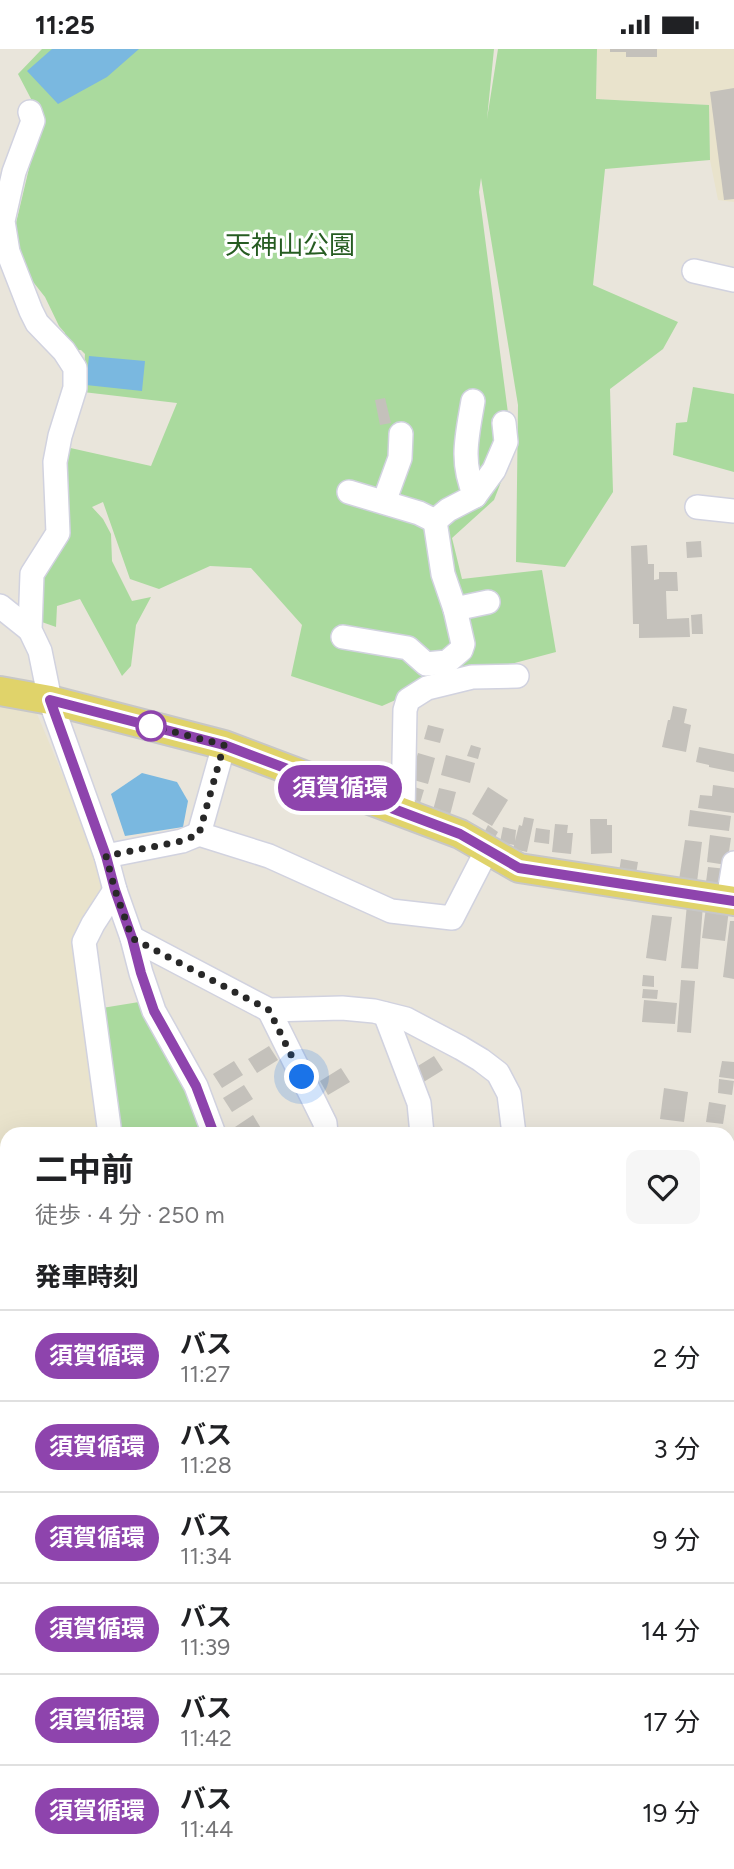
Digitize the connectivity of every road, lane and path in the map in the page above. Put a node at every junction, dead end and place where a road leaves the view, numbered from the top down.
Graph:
1 (30, 112) dead end
2 (694, 271) dead end
3 (734, 280) edge
4 (473, 401) dead end
5 (504, 423) dead end
6 (401, 434) dead end
7 (349, 492) dead end
8 (475, 496) junction
9 (384, 502) junction
10 (697, 507) dead end
11 (734, 511) edge
12 (435, 521) junction
13 (488, 602) dead end
14 (0, 605) edge
15 (455, 609) junction
16 (30, 630) junction
17 (343, 637) dead end
18 (461, 650) junction
19 (517, 676) dead end
20 (472, 677) junction
21 (0, 691) edge
22 (50, 700) junction
23 (224, 745) junction
24 (403, 812) junction
25 (199, 834) junction
26 (487, 850) junction
27 (106, 856) junction
28 (734, 863) edge
29 (115, 890) junction
30 (731, 900) edge
31 (132, 938) junction
32 (269, 1010) junction
33 (385, 1014) junction
34 (109, 1127) edge
35 (211, 1127) edge
36 (325, 1127) edge
37 (421, 1127) edge
38 (513, 1127) edge

1 - 16 street
2 - 3 street
4 - 8 street
5 - 8 street
6 - 9 street
7 - 9 street
8 - 12 street
9 - 12 street
10 - 11 street
12 - 15 street
13 - 15 street
14 - 16 street
15 - 18 street
16 - 22 street
17 - 18 street
18 - 20 street
19 - 20 street
20 - 24 street
21 - 22 main road
22 - 23 main road
22 - 27 street
23 - 24 main road
23 - 25 street
24 - 26 main road
25 - 26 street
25 - 27 street
26 - 30 main road
27 - 29 street
28 - 30 street
29 - 31 street
29 - 34 street
31 - 32 street
31 - 35 street
32 - 33 street
32 - 36 street
33 - 37 street
33 - 38 street

